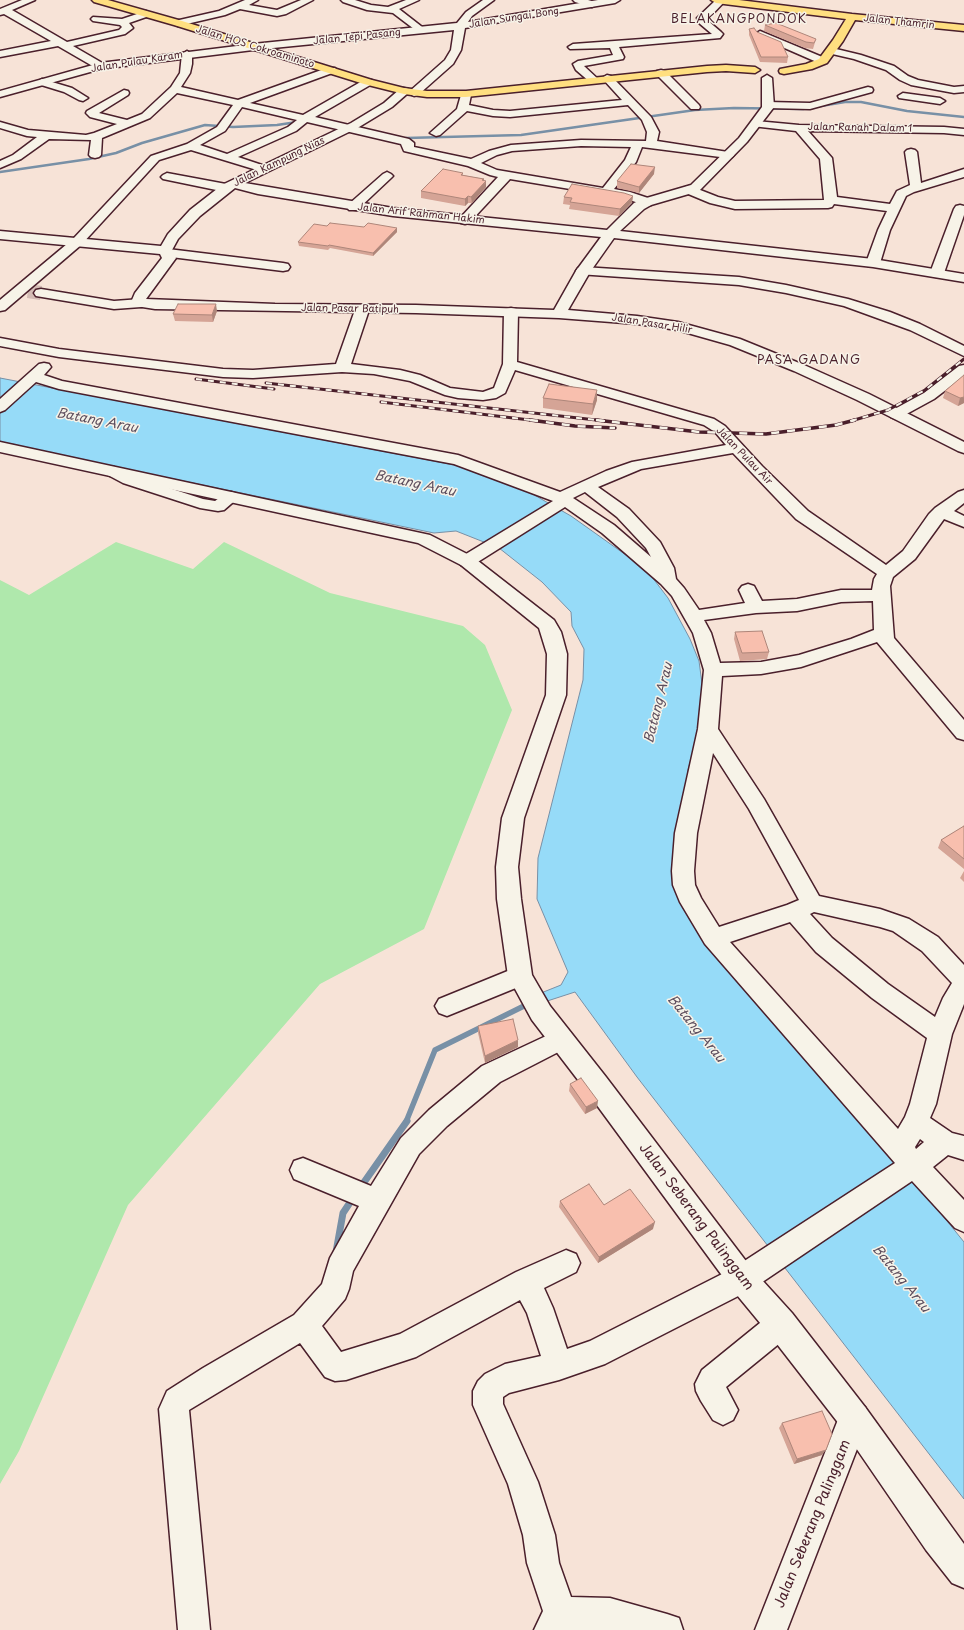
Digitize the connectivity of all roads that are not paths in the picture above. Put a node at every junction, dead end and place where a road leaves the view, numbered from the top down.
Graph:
1 (30, 0) edge
2 (97, 0) edge
3 (253, 0) edge
4 (308, 0) edge
5 (346, 0) edge
6 (414, 0) edge
7 (489, 0) edge
8 (578, 0) edge
9 (615, 0) edge
10 (716, 0) edge
11 (720, 0) edge
12 (592, 4) junction
13 (239, 6) junction
14 (390, 9) junction
15 (3, 11) edge
16 (146, 14) junction
17 (852, 17) junction
18 (96, 19) dead end
19 (123, 22) junction
20 (178, 23) junction
21 (460, 26) junction
22 (964, 28) edge
23 (422, 30) junction
24 (760, 34) edge
25 (64, 43) junction
26 (613, 45) junction
27 (253, 47) junction
28 (573, 47) dead end
29 (832, 51) junction
30 (1, 53) edge
31 (187, 54) junction
32 (823, 61) junction
33 (100, 66) junction
34 (331, 70) junction
35 (774, 71) junction
36 (661, 73) junction
37 (607, 78) junction
38 (594, 80) junction
39 (42, 82) junction
40 (368, 82) junction
41 (175, 89) junction
42 (959, 89) edge
43 (868, 90) dead end
44 (409, 92) junction
45 (124, 93) dead end
46 (0, 94) edge
47 (466, 94) junction
48 (903, 96) dead end
49 (83, 98) dead end
50 (630, 102) junction
51 (240, 103) junction
52 (694, 107) dead end
53 (463, 108) junction
54 (767, 108) junction
55 (945, 116) junction
56 (304, 119) junction
57 (127, 123) junction
58 (756, 124) junction
59 (0, 125) edge
60 (348, 128) junction
61 (799, 128) junction
62 (964, 132) edge
63 (436, 133) dead end
64 (47, 136) junction
65 (97, 136) junction
66 (638, 142) junction
67 (651, 144) junction
68 (191, 146) junction
69 (911, 152) dead end
70 (95, 155) dead end
71 (728, 155) junction
72 (229, 157) junction
73 (472, 163) junction
74 (0, 165) edge
75 (264, 169) junction
76 (964, 173) edge
77 (507, 175) junction
78 (387, 176) dead end
79 (167, 177) dead end
80 (230, 186) junction
81 (916, 188) junction
82 (690, 190) junction
83 (606, 191) junction
84 (831, 200) junction
85 (646, 202) junction
86 (353, 206) junction
87 (895, 208) junction
88 (960, 209) dead end
89 (464, 220) junction
90 (610, 234) junction
91 (0, 235) edge
92 (77, 242) junction
93 (166, 251) junction
94 (873, 263) junction
95 (283, 267) dead end
96 (583, 271) junction
97 (936, 273) junction
98 (964, 278) edge
99 (7, 288) dead end
100 (30, 291) junction
101 (141, 303) junction
102 (0, 307) edge
103 (362, 310) junction
104 (511, 312) junction
105 (559, 314) junction
106 (0, 342) edge
107 (964, 352) edge
108 (59, 353) junction
109 (510, 364) junction
110 (342, 368) junction
111 (963, 370) edge
112 (32, 378) junction
113 (0, 407) edge
114 (896, 414) junction
115 (0, 447) edge
116 (737, 448) junction
117 (964, 448) edge
118 (587, 486) junction
119 (964, 495) edge
120 (561, 501) junction
121 (941, 512) junction
122 (964, 522) edge
123 (470, 560) junction
124 (887, 573) junction
125 (667, 580) junction
126 (748, 590) dead end
127 (882, 595) junction
128 (756, 607) junction
129 (694, 616) junction
130 (883, 633) junction
131 (713, 670) junction
132 (961, 723) edge
133 (708, 729) junction
134 (803, 907) junction
135 (713, 938) junction
136 (524, 981) junction
137 (964, 982) edge
138 (447, 1006) dead end
139 (940, 1034) junction
140 (561, 1039) junction
141 (916, 1122) junction
142 (955, 1145) edge
143 (907, 1160) junction
144 (303, 1170) dead end
145 (362, 1194) junction
146 (964, 1218) edge
147 (566, 1263) dead end
148 (751, 1272) junction
149 (526, 1282) junction
150 (780, 1324) junction
151 (304, 1325) junction
152 (560, 1366) junction
153 (723, 1410) dead end
154 (854, 1418) junction
155 (964, 1571) edge
156 (555, 1622) edge
157 (194, 1630) edge
158 (667, 1630) edge
159 (771, 1630) edge

1 - 15 street
2 - 16 main road, Jalan HOS Cokroaminoto
3 - 13 street
4 - 13 street
5 - 14 street
6 - 14 street
7 - 21 street
8 - 12 street
9 - 12 street, Jalan Sungai Bong
10 - 11 main road, Jalan Thamrin
11 - 17 main road, Jalan Thamrin
11 - 26 street
12 - 21 street, Jalan Sungai Bong
13 - 20 street
14 - 23 street
15 - 25 street
16 - 19 street
16 - 20 main road, Jalan HOS Cokroaminoto
17 - 22 main road, Jalan Thamrin
17 - 29 main road, Jalan Thamrin
18 - 19 street
19 - 25 street
20 - 27 main road, Jalan HOS Cokroaminoto
21 - 23 street, Jalan Tepi Pasang
21 - 44 street, Jalan Kampung Nias
23 - 27 street, Jalan Tepi Pasang
24 - 32 street
25 - 30 street
25 - 33 street
26 - 28 street
26 - 38 street
27 - 31 street, Jalan Pulau Karam
27 - 34 main road, Jalan HOS Cokroaminoto
29 - 32 main road, Jalan Thamrin
29 - 42 street
31 - 33 street, Jalan Pulau Karam
31 - 41 street
32 - 35 main road, Jalan Thamrin
33 - 39 street, Jalan Pulau Karam
34 - 40 main road, Jalan HOS Cokroaminoto
34 - 51 street
35 - 36 main road, Jalan HOS Cokroaminoto
35 - 54 street
36 - 37 main road, Jalan HOS Cokroaminoto
36 - 52 street
37 - 38 main road, Jalan HOS Cokroaminoto
37 - 50 street
38 - 47 main road, Jalan HOS Cokroaminoto
39 - 46 street, Jalan Pulau Karam
39 - 49 street
40 - 44 main road, Jalan HOS Cokroaminoto
40 - 56 street
41 - 51 street
41 - 57 street
42 - 55 street
43 - 54 street
44 - 47 main road, Jalan HOS Cokroaminoto
44 - 60 street, Jalan Kampung Nias
45 - 57 street
47 - 53 street
48 - 55 street
50 - 53 street
50 - 67 street
51 - 56 street
51 - 68 street
53 - 63 street
54 - 58 street
55 - 61 street, Jalan Ranah Dalam 1
55 - 62 street, Jalan Ranah Dalam 1
56 - 60 street
56 - 72 street
57 - 65 street
58 - 61 street, Jalan Ranah Dalam 1
58 - 71 street
59 - 64 street
60 - 73 street
60 - 75 street, Jalan Kampung Nias
61 - 84 street
64 - 65 street
64 - 74 street
65 - 70 street
66 - 67 street
66 - 73 street
66 - 83 street
67 - 71 street
68 - 72 street
68 - 92 street
69 - 81 street
71 - 82 street
72 - 75 street
73 - 77 street
75 - 80 street, Jalan Kampung Nias
76 - 81 street
77 - 83 street
77 - 89 street
78 - 86 street
79 - 80 street
80 - 86 street, Jalan Arif Rahman Hakim
80 - 93 street, Jalan Kampung Nias
81 - 87 street
82 - 84 street
82 - 85 street
83 - 85 street
84 - 87 street
85 - 90 street
86 - 89 street, Jalan Arif Rahman Hakim
87 - 94 street
88 - 97 street
89 - 90 street, Jalan Arif Rahman Hakim
90 - 94 street, Jalan Arif Rahman Hakim
90 - 96 street
91 - 92 street
92 - 93 street
92 - 100 street
93 - 95 street
93 - 101 street, Jalan Kampung Nias
94 - 97 street, Jalan Arif Rahman Hakim
96 - 105 street
96 - 107 street
97 - 98 street, Jalan Arif Rahman Hakim
99 - 100 street
100 - 101 street
100 - 102 street
101 - 103 street, Jalan Pasar Batipuh
103 - 104 street, Jalan Pasar Batipuh
103 - 110 street
104 - 105 street, Jalan Pasar Batipuh
104 - 109 street
105 - 114 street, Jalan Pasar Hilir
106 - 108 street
108 - 110 street
108 - 112 street
109 - 110 street
109 - 116 street, Jalan Pulau Air
111 - 114 street
112 - 113 street
112 - 120 street
114 - 117 street, Jalan Pasar Hilir
115 - 123 street, Jalan Seberang Palinggam
116 - 118 street
116 - 124 street, Jalan Pulau Air
118 - 120 street
118 - 125 street
119 - 121 street
120 - 123 street
120 - 125 street
121 - 122 street
121 - 124 street
123 - 136 street, Jalan Seberang Palinggam
124 - 127 street
125 - 129 street
126 - 128 street
127 - 128 street
127 - 130 street
128 - 129 street
129 - 131 street
130 - 131 street
130 - 132 street
131 - 133 street
133 - 134 street
133 - 135 street
134 - 135 street
134 - 137 street
134 - 139 street
135 - 143 street
136 - 138 street
136 - 140 street, Jalan Seberang Palinggam
137 - 139 street
139 - 141 street
140 - 145 street
140 - 148 street, Jalan Seberang Palinggam
141 - 142 street
141 - 143 street
142 - 143 street
143 - 146 street
143 - 148 street
144 - 145 street
145 - 151 street
147 - 149 street
148 - 150 street, Jalan Seberang Palinggam
148 - 152 street
149 - 151 street
149 - 152 street
150 - 153 street
150 - 154 street, Jalan Seberang Palinggam
151 - 157 street
152 - 156 street
154 - 155 street, Jalan Seberang Palinggam
154 - 159 street, Jalan Seberang Palinggam
156 - 158 street

